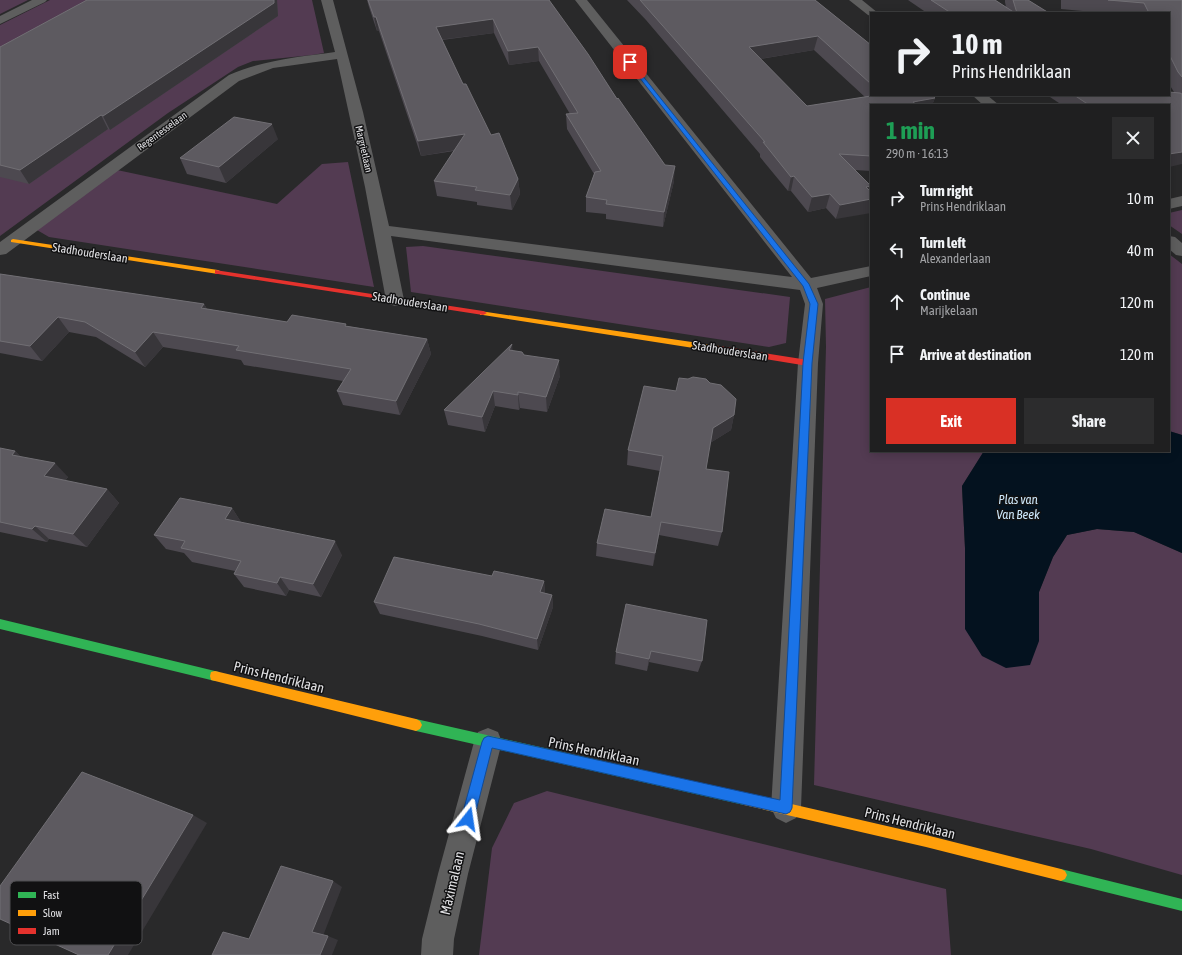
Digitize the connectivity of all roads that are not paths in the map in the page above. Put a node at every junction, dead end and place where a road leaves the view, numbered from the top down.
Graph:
1 (41, 0) edge
2 (327, 0) edge
3 (581, 0) edge
4 (855, 0) edge
5 (871, 12) edge
6 (0, 20) edge
7 (342, 55) junction
8 (980, 96) edge
9 (991, 104) edge
10 (1182, 201) edge
11 (1170, 204) edge
12 (382, 230) junction
13 (13, 241) junction
14 (1170, 242) edge
15 (0, 250) edge
16 (1182, 251) edge
17 (870, 271) edge
18 (807, 285) junction
19 (395, 300) junction
20 (808, 363) junction
21 (0, 624) edge
22 (488, 742) junction
23 (786, 808) junction
24 (1182, 905) edge
25 (437, 955) edge

1 - 6 street
2 - 7 street, Margrietlaan
3 - 18 street
4 - 5 street
7 - 12 street, Margrietlaan
7 - 13 street, Regentesselaan
8 - 9 street
10 - 11 street
12 - 18 street
12 - 19 street, Margrietlaan
13 - 15 street, Regentesselaan
13 - 19 street, Stadhouderslaan
14 - 16 street
17 - 18 street
18 - 20 street
19 - 20 street, Stadhouderslaan
20 - 23 street
21 - 22 street, Prins Hendriklaan
22 - 23 street, Prins Hendriklaan
22 - 25 street, Máximalaan
23 - 24 street, Prins Hendriklaan

